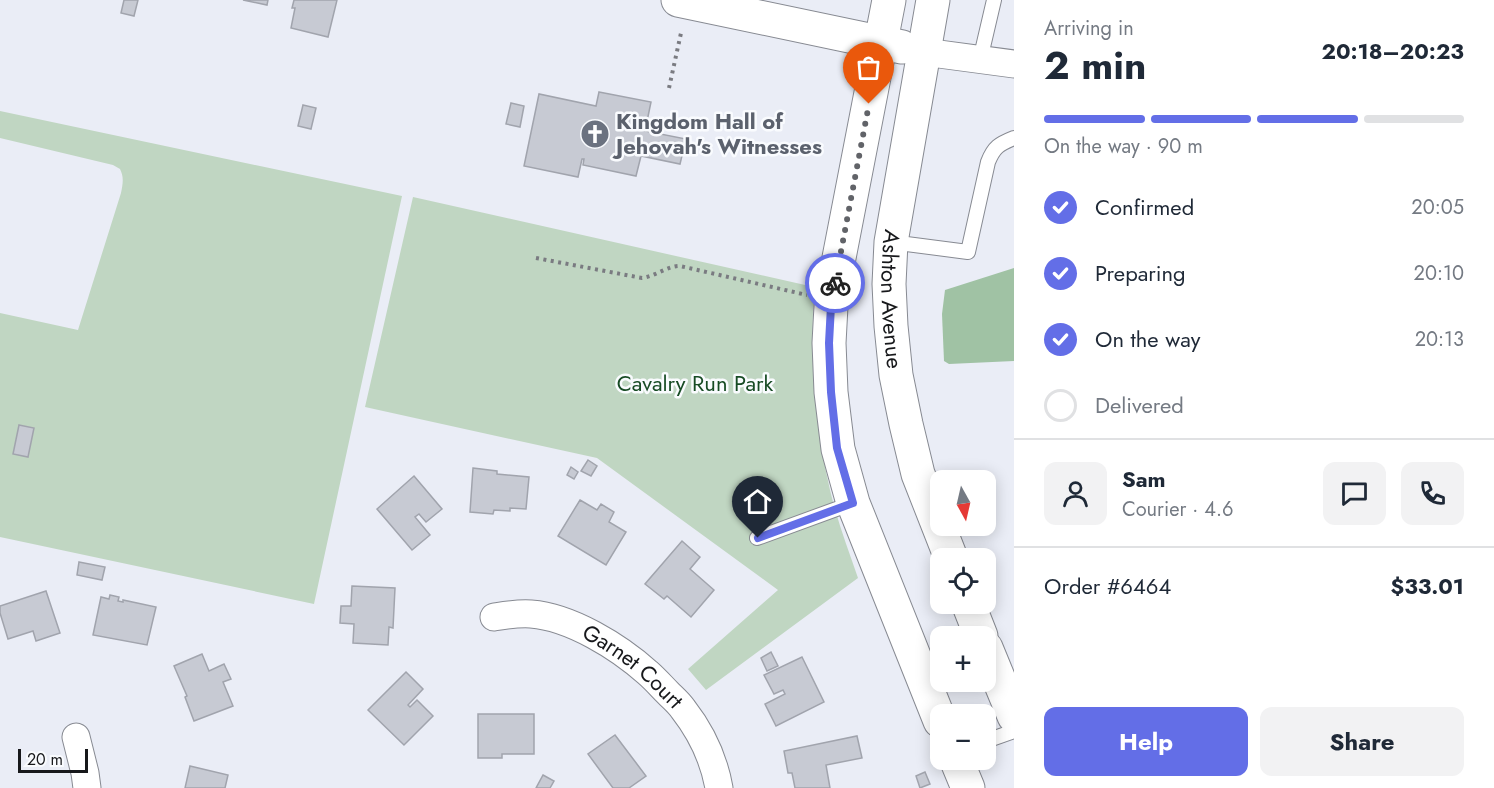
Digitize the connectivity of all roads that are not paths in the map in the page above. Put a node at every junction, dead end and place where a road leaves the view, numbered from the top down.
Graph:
1 (678, 0) edge
2 (889, 0) edge
3 (933, 0) edge
4 (994, 0) edge
5 (753, 8) edge
6 (880, 43) junction
7 (924, 52) junction
8 (980, 60) junction
9 (1014, 64) edge
10 (1014, 138) edge
11 (891, 242) junction
12 (853, 503) junction
13 (758, 538) dead end
14 (947, 548) edge
15 (494, 617) dead end
16 (996, 672) edge
17 (933, 704) edge
18 (1014, 716) edge
19 (1014, 731) edge
20 (76, 737) dead end
21 (996, 737) edge
22 (961, 770) edge
23 (87, 788) edge
24 (719, 788) edge
25 (968, 788) edge

1 - 5 street
2 - 6 street
3 - 7 street, Ashton Avenue
4 - 8 lane
5 - 6 street
6 - 7 street
6 - 12 street
7 - 8 street
7 - 11 street, Ashton Avenue
8 - 9 street
10 - 11 lane
11 - 14 street, Ashton Avenue
12 - 13 lane
12 - 17 street
15 - 24 street, Garnet Court
16 - 18 street
19 - 21 lane
20 - 23 street
22 - 25 street

